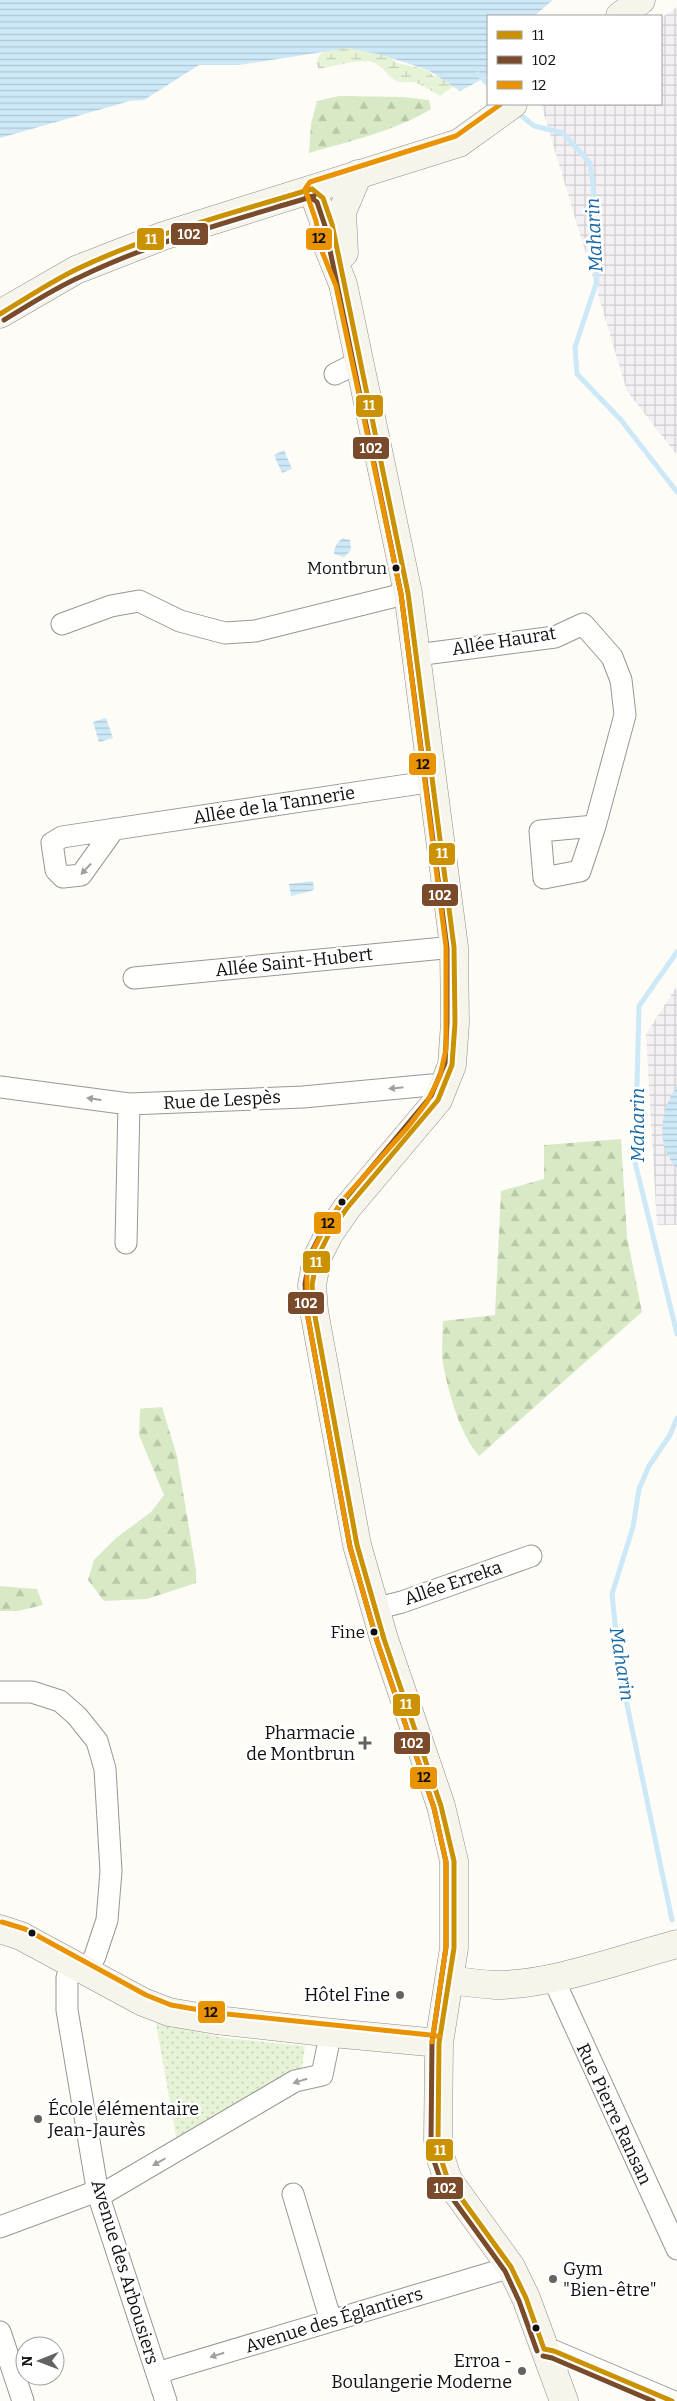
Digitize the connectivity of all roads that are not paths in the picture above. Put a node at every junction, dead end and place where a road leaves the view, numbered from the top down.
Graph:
1 (641, 0) edge
2 (621, 15) edge
3 (504, 112) edge
4 (358, 174) junction
5 (312, 189) junction
6 (343, 284) junction
7 (0, 314) edge
8 (361, 361) junction
9 (335, 374) dead end
10 (408, 593) junction
11 (62, 624) dead end
12 (416, 655) junction
13 (434, 781) junction
14 (595, 826) dead end
15 (114, 829) dead end
16 (454, 947) junction
17 (134, 978) dead end
18 (0, 1087) edge
19 (444, 1088) junction
20 (130, 1104) junction
21 (126, 1243) dead end
22 (531, 1556) dead end
23 (374, 1609) junction
24 (0, 1692) edge
25 (0, 1929) edge
26 (677, 1944) edge
27 (79, 1968) junction
28 (553, 1978) junction
29 (449, 1980) junction
30 (333, 2033) junction
31 (439, 2043) junction
32 (98, 2194) junction
33 (293, 2194) dead end
34 (0, 2227) edge
35 (677, 2249) edge
36 (511, 2267) junction
37 (331, 2321) junction
38 (0, 2332) edge
39 (544, 2349) junction
40 (157, 2373) junction
41 (24, 2401) edge
42 (166, 2401) edge
43 (564, 2401) edge
44 (672, 2401) edge

1 - 2 street
3 - 4 street
4 - 5 street
4 - 6 street
5 - 6 street
5 - 7 street
6 - 8 street
8 - 9 street
8 - 10 street
10 - 11 street
10 - 12 street
12 - 13 street
12 - 14 street, Allée Haurat
13 - 15 street, Allée de la Tannerie
13 - 16 street
16 - 17 street, Allée Saint-Hubert
16 - 19 street
20 -> 18 street, Rue de Lespès
19 -> 20 street, Rue de Lespès
19 - 23 street
20 - 21 street
22 - 23 street, Allée Erreka
23 - 29 street
24 - 27 street, Avenue des Arbousiers
25 - 27 street
26 - 28 street
27 - 30 street
27 - 32 street, Avenue des Arbousiers
28 - 29 street
28 - 35 street, Rue Pierre Ransan
29 - 31 street
30 - 31 street
30 -> 32 street
31 - 36 street
32 - 34 street
32 - 40 street, Avenue des Arbousiers
33 - 37 street
36 - 37 street, Avenue des Églantiers
36 - 39 street
37 -> 40 street, Avenue des Églantiers
38 - 41 street
39 - 43 street
39 - 44 street
40 - 42 street, Avenue des Arbousiers

